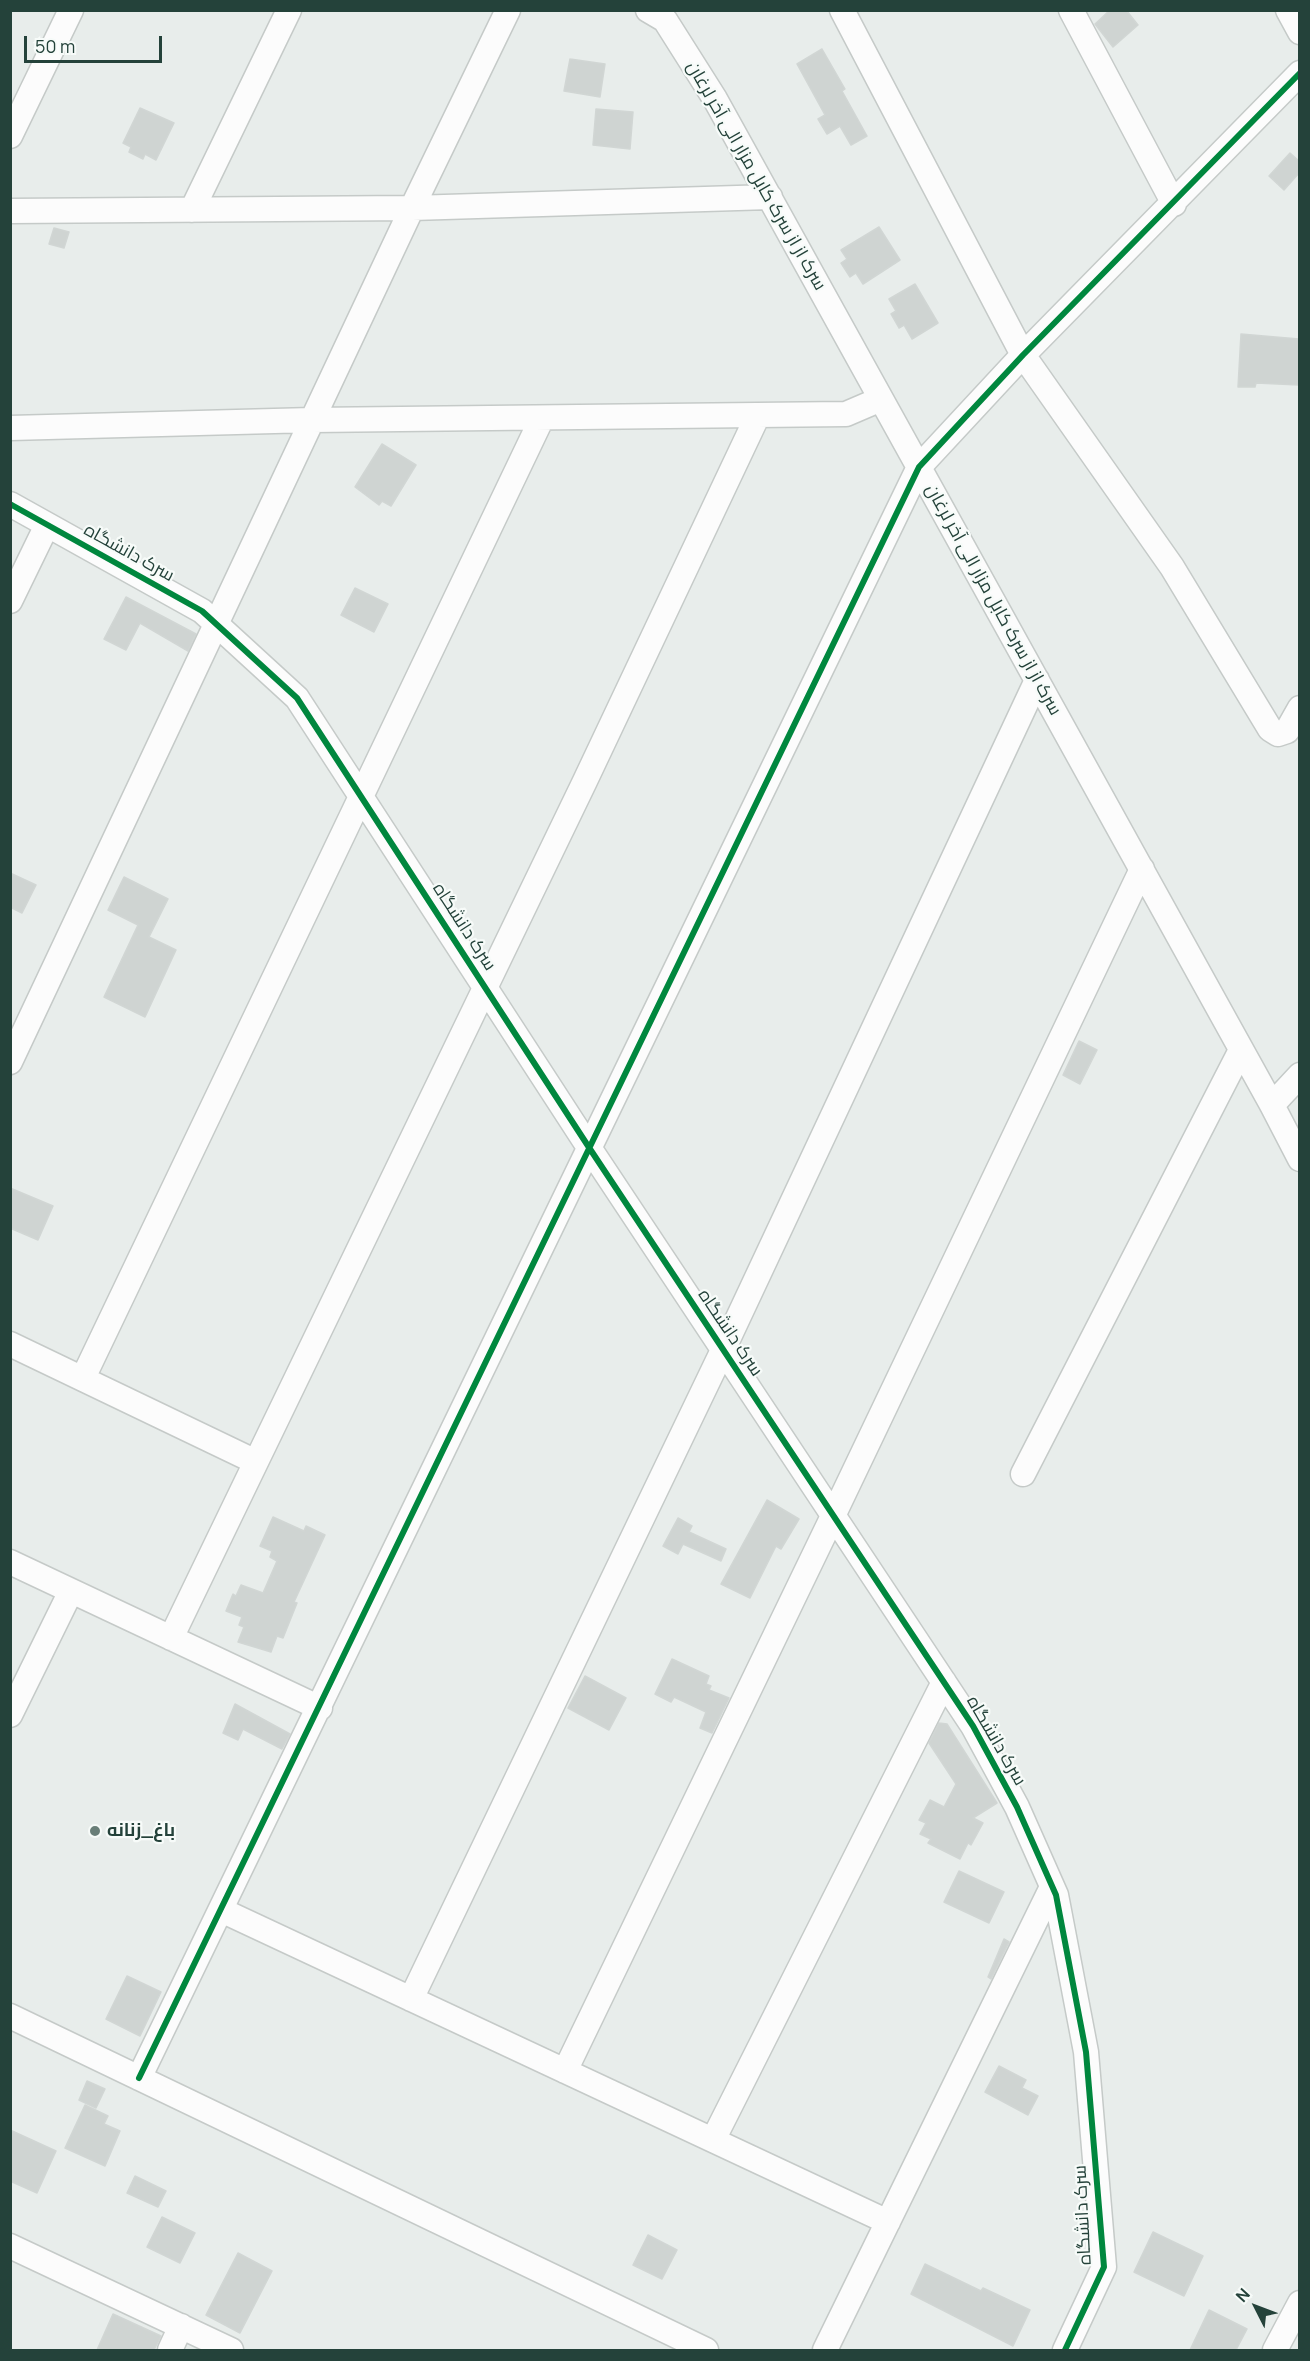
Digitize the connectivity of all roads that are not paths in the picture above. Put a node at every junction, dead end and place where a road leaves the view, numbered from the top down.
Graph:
1 (71, 10) edge
2 (289, 10) edge
3 (508, 10) edge
4 (648, 10) edge
5 (842, 10) edge
6 (1071, 10) edge
7 (1288, 10) edge
8 (1299, 32) edge
9 (1299, 73) edge
10 (10, 136) edge
11 (770, 197) junction
12 (1174, 204) junction
13 (412, 208) junction
14 (192, 210) junction
15 (10, 211) edge
16 (1023, 355) junction
17 (881, 399) junction
18 (758, 416) junction
19 (542, 418) junction
20 (312, 420) junction
21 (10, 428) edge
22 (919, 467) junction
23 (10, 504) edge
24 (47, 525) junction
25 (10, 602) edge
26 (217, 624) junction
27 (1037, 680) junction
28 (1299, 708) edge
29 (361, 796) junction
30 (1142, 869) junction
31 (485, 988) junction
32 (1241, 1050) junction
33 (10, 1062) edge
34 (1299, 1075) edge
35 (1272, 1105) junction
36 (590, 1149) junction
37 (1299, 1158) edge
38 (10, 1344) edge
39 (723, 1350) junction
40 (83, 1378) junction
41 (256, 1462) junction
42 (1023, 1474) dead end
43 (833, 1516) junction
44 (10, 1562) edge
45 (72, 1591) junction
46 (171, 1638) junction
47 (944, 1682) junction
48 (320, 1708) junction
49 (10, 1715) edge
50 (1052, 1887) junction
51 (221, 1911) junction
52 (411, 1999) junction
53 (10, 2016) edge
54 (565, 2071) junction
55 (140, 2078) junction
56 (713, 2140) junction
57 (888, 2222) junction
58 (10, 2246) edge
59 (1299, 2303) edge
60 (181, 2326) junction
61 (170, 2350) edge
62 (231, 2350) edge
63 (706, 2350) edge
64 (825, 2350) edge
65 (1065, 2350) edge
66 (1275, 2350) edge

1 - 10 street
2 - 14 street
3 - 13 street
4 - 11 street, سرک از از سرک کابل مزار الی آخر لرغان
5 - 16 street
6 - 12 street
7 - 8 street
9 - 12 street
11 - 13 street
11 - 17 street, سرک از از سرک کابل مزار الی آخر لرغان
12 - 16 street
13 - 14 street
13 - 20 street
14 - 15 street
16 - 22 street
16 - 28 street
17 - 18 street
17 - 22 street, سرک از از سرک کابل مزار الی آخر لرغان
18 - 19 street
18 - 31 street
19 - 20 street
19 - 29 street
20 - 21 street
20 - 26 street
22 - 27 street, سرک از از سرک کابل مزار الی آخر لرغان
22 - 36 street
23 - 24 street, سرک دانشگاه
24 - 25 street
24 - 26 street, سرک دانشگاه
26 - 29 street, سرک دانشگاه
26 - 33 street
27 - 30 street, سرک از از سرک کابل مزار الی آخر لرغان
27 - 39 street
29 - 31 street, سرک دانشگاه
29 - 40 street
30 - 32 street, سرک از از سرک کابل مزار الی آخر لرغان
30 - 43 street
31 - 36 street, سرک دانشگاه
31 - 41 street
32 - 35 street, سرک از از سرک کابل مزار الی آخر لرغان
32 - 42 street
34 - 35 street
35 - 37 street, سرک از از سرک کابل مزار الی آخر لرغان
36 - 39 street, سرک دانشگاه
36 - 48 street
38 - 40 street
39 - 43 street, سرک دانشگاه
39 - 52 street
40 - 41 street
41 - 46 street
43 - 47 street, سرک دانشگاه
43 - 54 street
44 - 45 street
45 - 46 street
45 - 49 street
46 - 48 street
47 - 50 street, سرک دانشگاه
47 - 56 street
48 - 51 street
50 - 57 street
50 - 65 street, سرک دانشگاه
51 - 52 street
51 - 55 street
52 - 54 street
53 - 55 street
54 - 56 street
55 - 63 street
56 - 57 street
57 - 64 street
58 - 60 street
59 - 66 street
60 - 61 street
60 - 62 street

